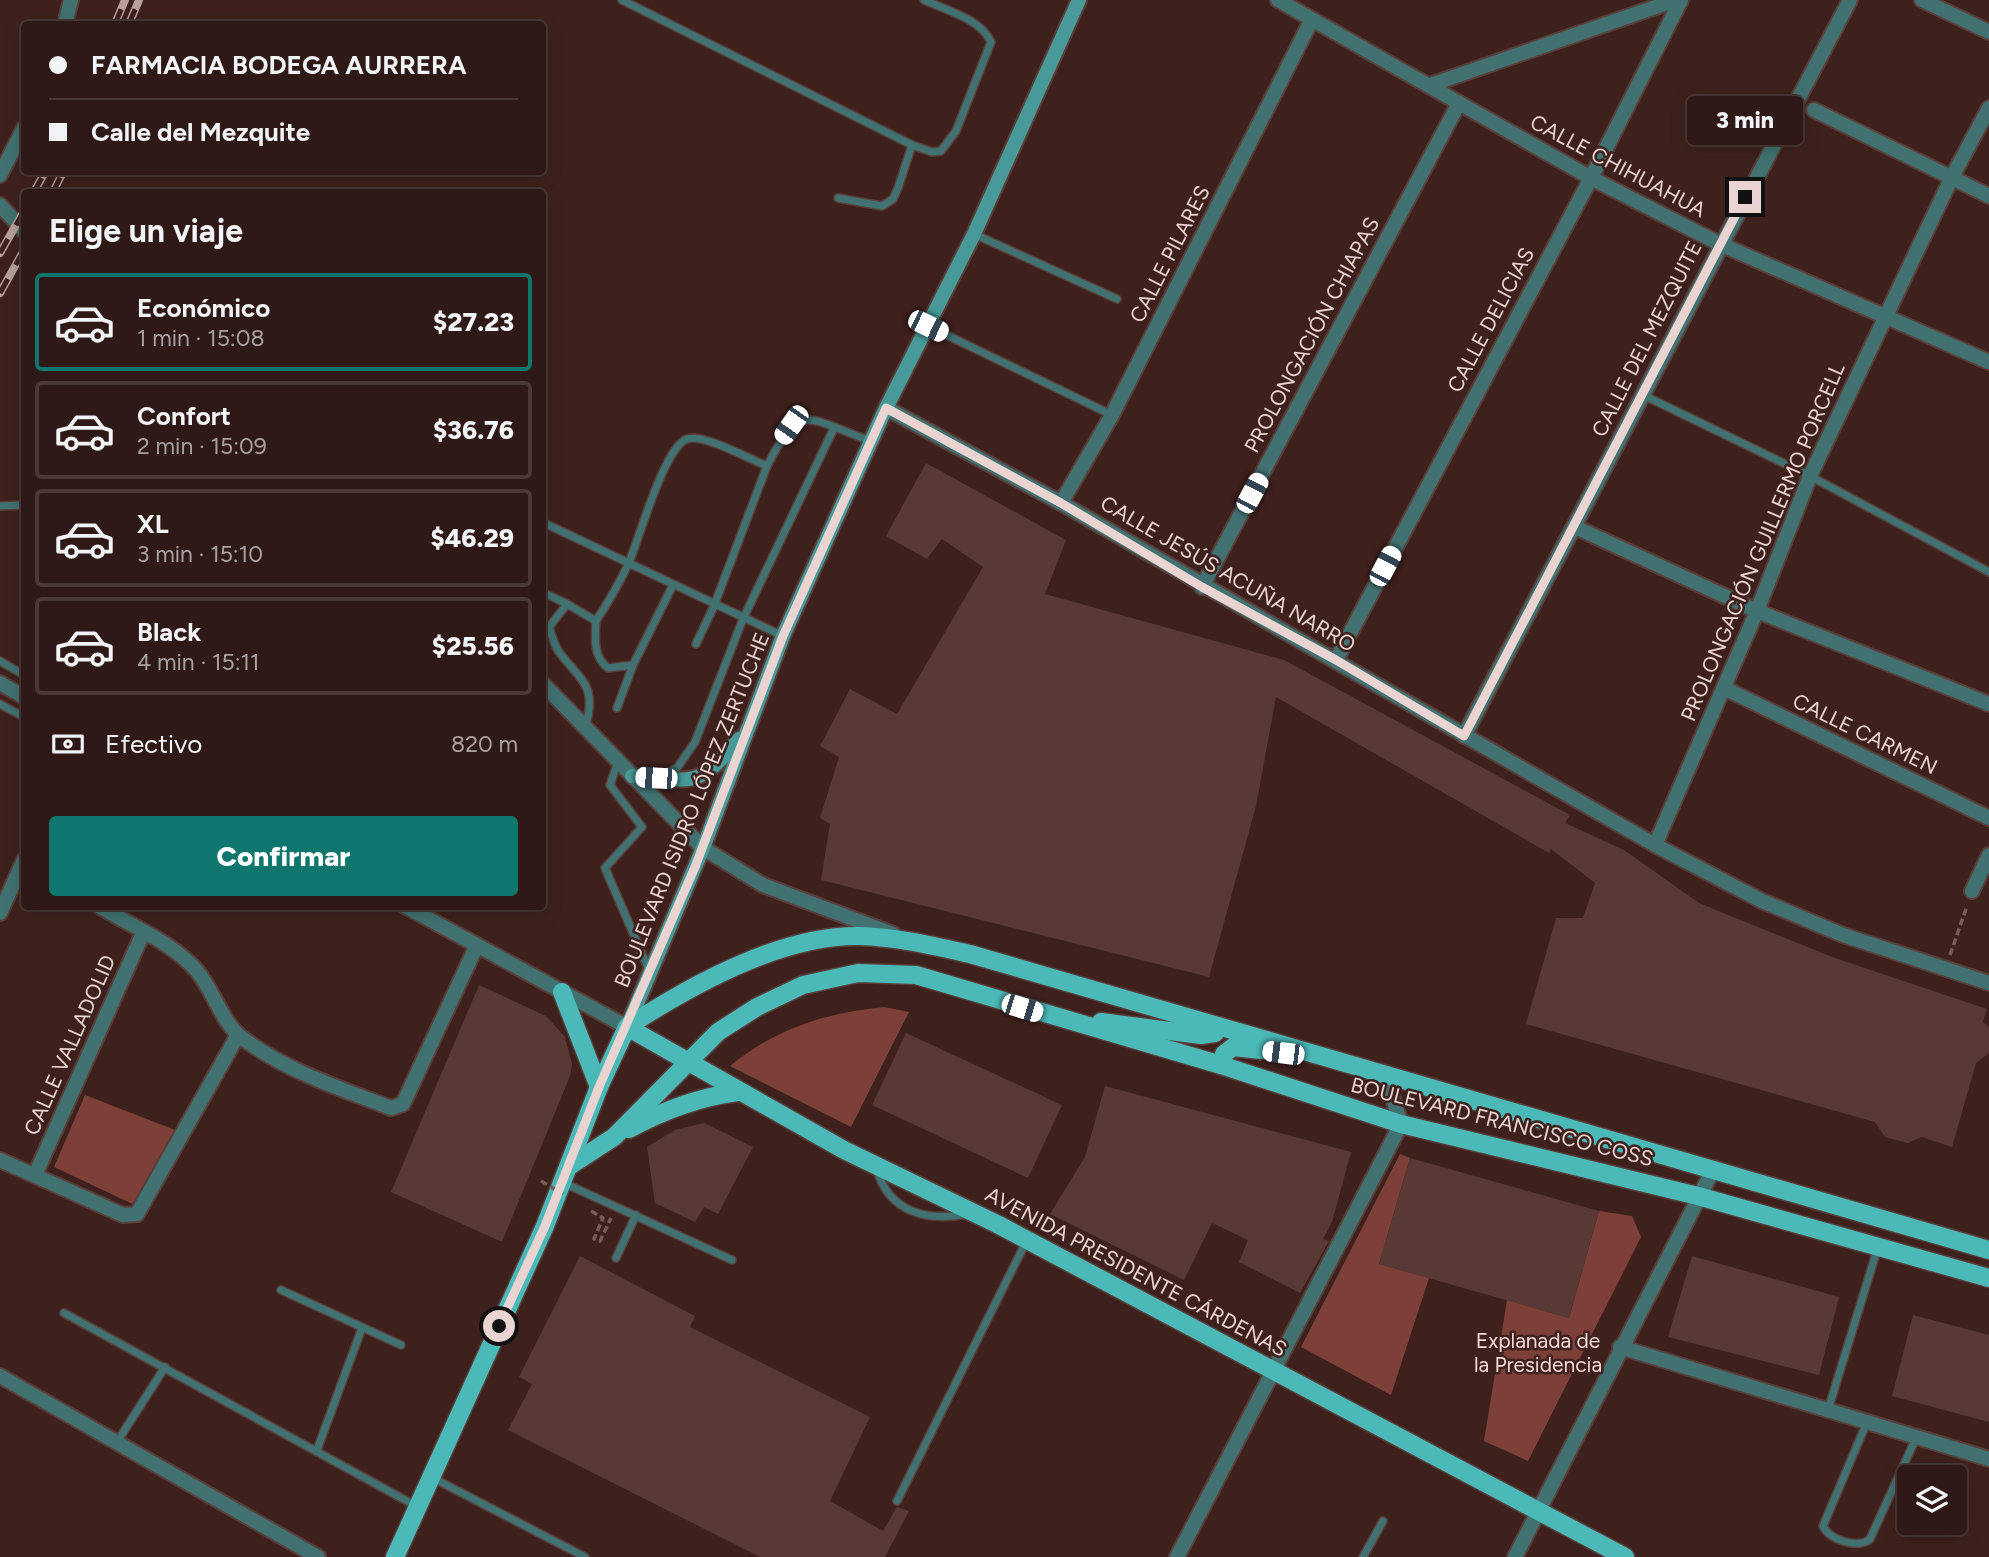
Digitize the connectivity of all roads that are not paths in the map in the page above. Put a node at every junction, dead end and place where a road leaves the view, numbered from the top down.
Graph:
1 (71, 0) edge
2 (622, 0) edge
3 (924, 0) edge
4 (1080, 0) edge
5 (1278, 0) edge
6 (1678, 0) edge
7 (1850, 0) edge
8 (1922, 0) edge
9 (66, 21) edge
10 (1311, 21) junction
11 (1989, 32) edge
12 (1430, 85) junction
13 (1459, 103) junction
14 (1989, 108) edge
15 (1814, 110) dead end
16 (21, 134) edge
17 (912, 145) junction
18 (0, 175) edge
19 (1952, 177) junction
20 (1591, 178) junction
21 (1989, 195) edge
22 (838, 198) dead end
23 (0, 205) edge
24 (21, 228) edge
25 (974, 234) junction
26 (1720, 244) junction
27 (1117, 299) dead end
28 (1885, 318) junction
29 (928, 326) junction
30 (1989, 362) edge
31 (1641, 394) junction
32 (886, 408) junction
33 (1112, 415) junction
34 (834, 428) junction
35 (871, 441) junction
36 (767, 466) junction
37 (1810, 476) junction
38 (1061, 503) junction
39 (21, 505) edge
40 (0, 506) edge
41 (546, 524) edge
42 (1575, 527) junction
43 (628, 563) junction
44 (1989, 572) edge
45 (673, 585) junction
46 (1202, 587) junction
47 (546, 594) edge
48 (567, 604) junction
49 (714, 606) junction
50 (1757, 611) junction
51 (743, 619) junction
52 (596, 621) junction
53 (546, 626) edge
54 (783, 636) junction
55 (696, 644) dead end
56 (1336, 660) junction
57 (0, 661) edge
58 (633, 665) junction
59 (21, 673) edge
60 (0, 683) edge
61 (546, 687) edge
62 (1724, 688) junction
63 (21, 695) edge
64 (0, 704) edge
65 (1989, 704) edge
66 (617, 708) dead end
67 (21, 716) edge
68 (586, 725) junction
69 (746, 730) junction
70 (1464, 736) junction
71 (618, 761) junction
72 (632, 776) junction
73 (656, 778) junction
74 (1989, 818) edge
75 (1655, 845) junction
76 (703, 848) junction
77 (1989, 855) edge
78 (21, 867) edge
79 (1972, 891) road end
80 (106, 910) edge
81 (416, 910) edge
82 (0, 913) edge
83 (143, 933) junction
84 (912, 942) junction
85 (477, 945) junction
86 (650, 974) junction
87 (1989, 983) edge
88 (562, 992) junction
89 (1048, 1016) junction
90 (628, 1027) junction
91 (1223, 1030) junction
92 (238, 1035) junction
93 (1321, 1058) junction
94 (688, 1060) junction
95 (1221, 1066) junction
96 (1386, 1076) junction
97 (599, 1087) junction
98 (738, 1092) junction
99 (1401, 1124) junction
100 (614, 1138) junction
101 (0, 1160) edge
102 (571, 1165) junction
103 (876, 1166) junction
104 (1714, 1168) junction
105 (35, 1175) junction
106 (563, 1188) junction
107 (1698, 1196) junction
108 (975, 1213) junction
109 (636, 1215) junction
110 (1027, 1240) junction
111 (1878, 1247) junction
112 (1989, 1250) edge
113 (616, 1258) dead end
114 (732, 1260) dead end
115 (1989, 1278) edge
116 (281, 1290) dead end
117 (64, 1313) dead end
118 (362, 1328) junction
119 (401, 1345) dead end
120 (1620, 1347) junction
121 (164, 1367) junction
122 (1274, 1370) junction
123 (0, 1376) edge
124 (1828, 1410) junction
125 (1867, 1422) junction
126 (1916, 1438) junction
127 (117, 1443) junction
128 (317, 1450) junction
129 (1989, 1458) edge
130 (429, 1476) junction
131 (897, 1501) dead end
132 (417, 1507) junction
133 (1538, 1511) junction
134 (1383, 1521) dead end
135 (318, 1557) edge
136 (395, 1557) edge
137 (585, 1557) edge
138 (1177, 1557) edge
139 (1363, 1557) edge
140 (1515, 1557) edge
141 (1624, 1557) edge

1 - 9 street
2 - 17 lane
3 - 17 lane
4 - 25 main road, BOULEVARD ISIDRO LÓPEZ ZERTUCHE
5 - 10 street, CALLE CHIHUAHUA
6 - 12 street
6 - 20 street, CALLE DELICIAS
7 - 26 street, CALLE DEL MEZQUITE
8 - 11 street
10 - 12 street, CALLE CHIHUAHUA
10 - 33 street, CALLE PILARES
12 - 13 street, CALLE CHIHUAHUA
13 - 20 street, CALLE CHIHUAHUA
13 - 46 street, PROLONGACIÓN CHIAPAS
14 - 19 street, PROLONGACIÓN GUILLERMO PORCELL
15 - 19 street
16 - 18 street
17 - 22 lane
19 - 21 street
19 - 28 street, PROLONGACIÓN GUILLERMO PORCELL
20 - 26 street, CALLE CHIHUAHUA
20 - 56 street, CALLE DELICIAS
23 - 24 street
25 - 27 lane
25 - 29 main road, BOULEVARD ISIDRO LÓPEZ ZERTUCHE
26 - 28 street, CALLE CHIHUAHUA
26 - 31 street, CALLE DEL MEZQUITE
28 - 30 street, CALLE CHIHUAHUA
28 - 37 street, PROLONGACIÓN GUILLERMO PORCELL
29 - 32 main road, BOULEVARD ISIDRO LÓPEZ ZERTUCHE
29 - 33 lane
31 - 37 lane
31 - 42 street, CALLE DEL MEZQUITE
32 - 35 main road, BOULEVARD ISIDRO LÓPEZ ZERTUCHE
32 - 38 street, CALLE JESÚS ACUÑA NARRO
33 - 38 street, CALLE PILARES
34 - 35 lane
34 - 36 lane
34 - 51 lane
35 - 54 main road, BOULEVARD ISIDRO LÓPEZ ZERTUCHE
36 - 43 lane
36 - 49 lane
37 - 44 lane
37 - 50 street, PROLONGACIÓN GUILLERMO PORCELL
38 - 46 street, CALLE JESÚS ACUÑA NARRO
39 - 40 lane
41 - 43 lane
42 - 50 street
42 - 70 street, CALLE DEL MEZQUITE
43 - 45 lane
43 - 52 lane
45 - 49 lane
45 - 58 lane
46 - 56 street, CALLE JESÚS ACUÑA NARRO
47 - 48 lane
48 - 52 lane
48 - 53 lane
49 - 51 lane
49 - 55 lane
50 - 62 street, PROLONGACIÓN GUILLERMO PORCELL
50 - 65 street
51 - 54 lane
51 - 73 lane
52 - 58 lane
53 - 68 lane
54 - 69 main road, BOULEVARD ISIDRO LÓPEZ ZERTUCHE
56 - 70 street, CALLE JESÚS ACUÑA NARRO
57 - 59 lane
58 - 66 lane
60 - 63 street
61 - 68 street
62 - 74 street, CALLE CARMEN
62 - 75 street, PROLONGACIÓN GUILLERMO PORCELL
64 - 67 lane
68 - 71 street
69 - 73 main road
69 - 76 main road, BOULEVARD ISIDRO LÓPEZ ZERTUCHE
70 - 75 street, CALLE JESÚS ACUÑA NARRO
71 - 72 street
71 - 86 lane
72 - 73 main road
72 - 76 street
75 - 87 street, CALLE JESÚS ACUÑA NARRO
76 - 84 street
76 - 86 main road, BOULEVARD ISIDRO LÓPEZ ZERTUCHE
77 - 79 street
78 - 82 street
80 - 83 street
81 - 85 street
83 - 92 street
83 - 105 street, CALLE VALLADOLID
84 - 90 main road, BOULEVARD FRANCISCO COSS
84 - 91 main road, BOULEVARD FRANCISCO COSS
85 - 88 street
85 - 92 street
86 - 90 main road, BOULEVARD ISIDRO LÓPEZ ZERTUCHE
88 - 90 street
88 - 97 main road
89 - 91 main road
89 - 94 main road, BOULEVARD FRANCISCO COSS
89 - 95 main road, BOULEVARD FRANCISCO COSS
90 - 94 main road, AVENIDA PRESIDENTE CÁRDENAS
90 - 97 main road
91 - 93 main road, BOULEVARD FRANCISCO COSS
92 - 105 street
93 - 95 main road
93 - 96 main road, BOULEVARD FRANCISCO COSS
94 - 98 main road, AVENIDA PRESIDENTE CÁRDENAS
94 - 100 main road, BOULEVARD FRANCISCO COSS
95 - 99 main road, BOULEVARD FRANCISCO COSS
96 - 99 street
96 - 104 main road, BOULEVARD FRANCISCO COSS
97 - 102 main road
98 - 100 main road
98 - 103 main road, AVENIDA PRESIDENTE CÁRDENAS
99 - 107 main road, BOULEVARD FRANCISCO COSS
99 - 122 street
100 - 102 main road, BOULEVARD FRANCISCO COSS
101 - 105 street
102 - 106 main road
103 - 108 main road, AVENIDA PRESIDENTE CÁRDENAS
103 - 108 lane
104 - 107 street
104 - 112 main road, BOULEVARD FRANCISCO COSS
106 - 109 lane
106 - 130 main road
107 - 111 main road, BOULEVARD FRANCISCO COSS
107 - 120 street
108 - 110 main road, AVENIDA PRESIDENTE CÁRDENAS
109 - 113 lane
109 - 114 lane
110 - 122 main road, AVENIDA PRESIDENTE CÁRDENAS
110 - 131 lane
111 - 115 main road, BOULEVARD FRANCISCO COSS
111 - 124 lane
116 - 118 lane
117 - 121 lane
118 - 119 lane
118 - 128 lane
120 - 124 street
120 - 133 street
121 - 127 lane
121 - 128 lane
122 - 133 main road, AVENIDA PRESIDENTE CÁRDENAS
122 - 138 street
123 - 127 street
124 - 125 street
125 - 126 street
125 - 126 lane
126 - 129 street
127 - 135 street
128 - 132 lane
130 - 132 main road
130 - 137 lane
132 - 136 main road
133 - 140 street
133 - 141 main road, AVENIDA PRESIDENTE CÁRDENAS
134 - 139 lane

